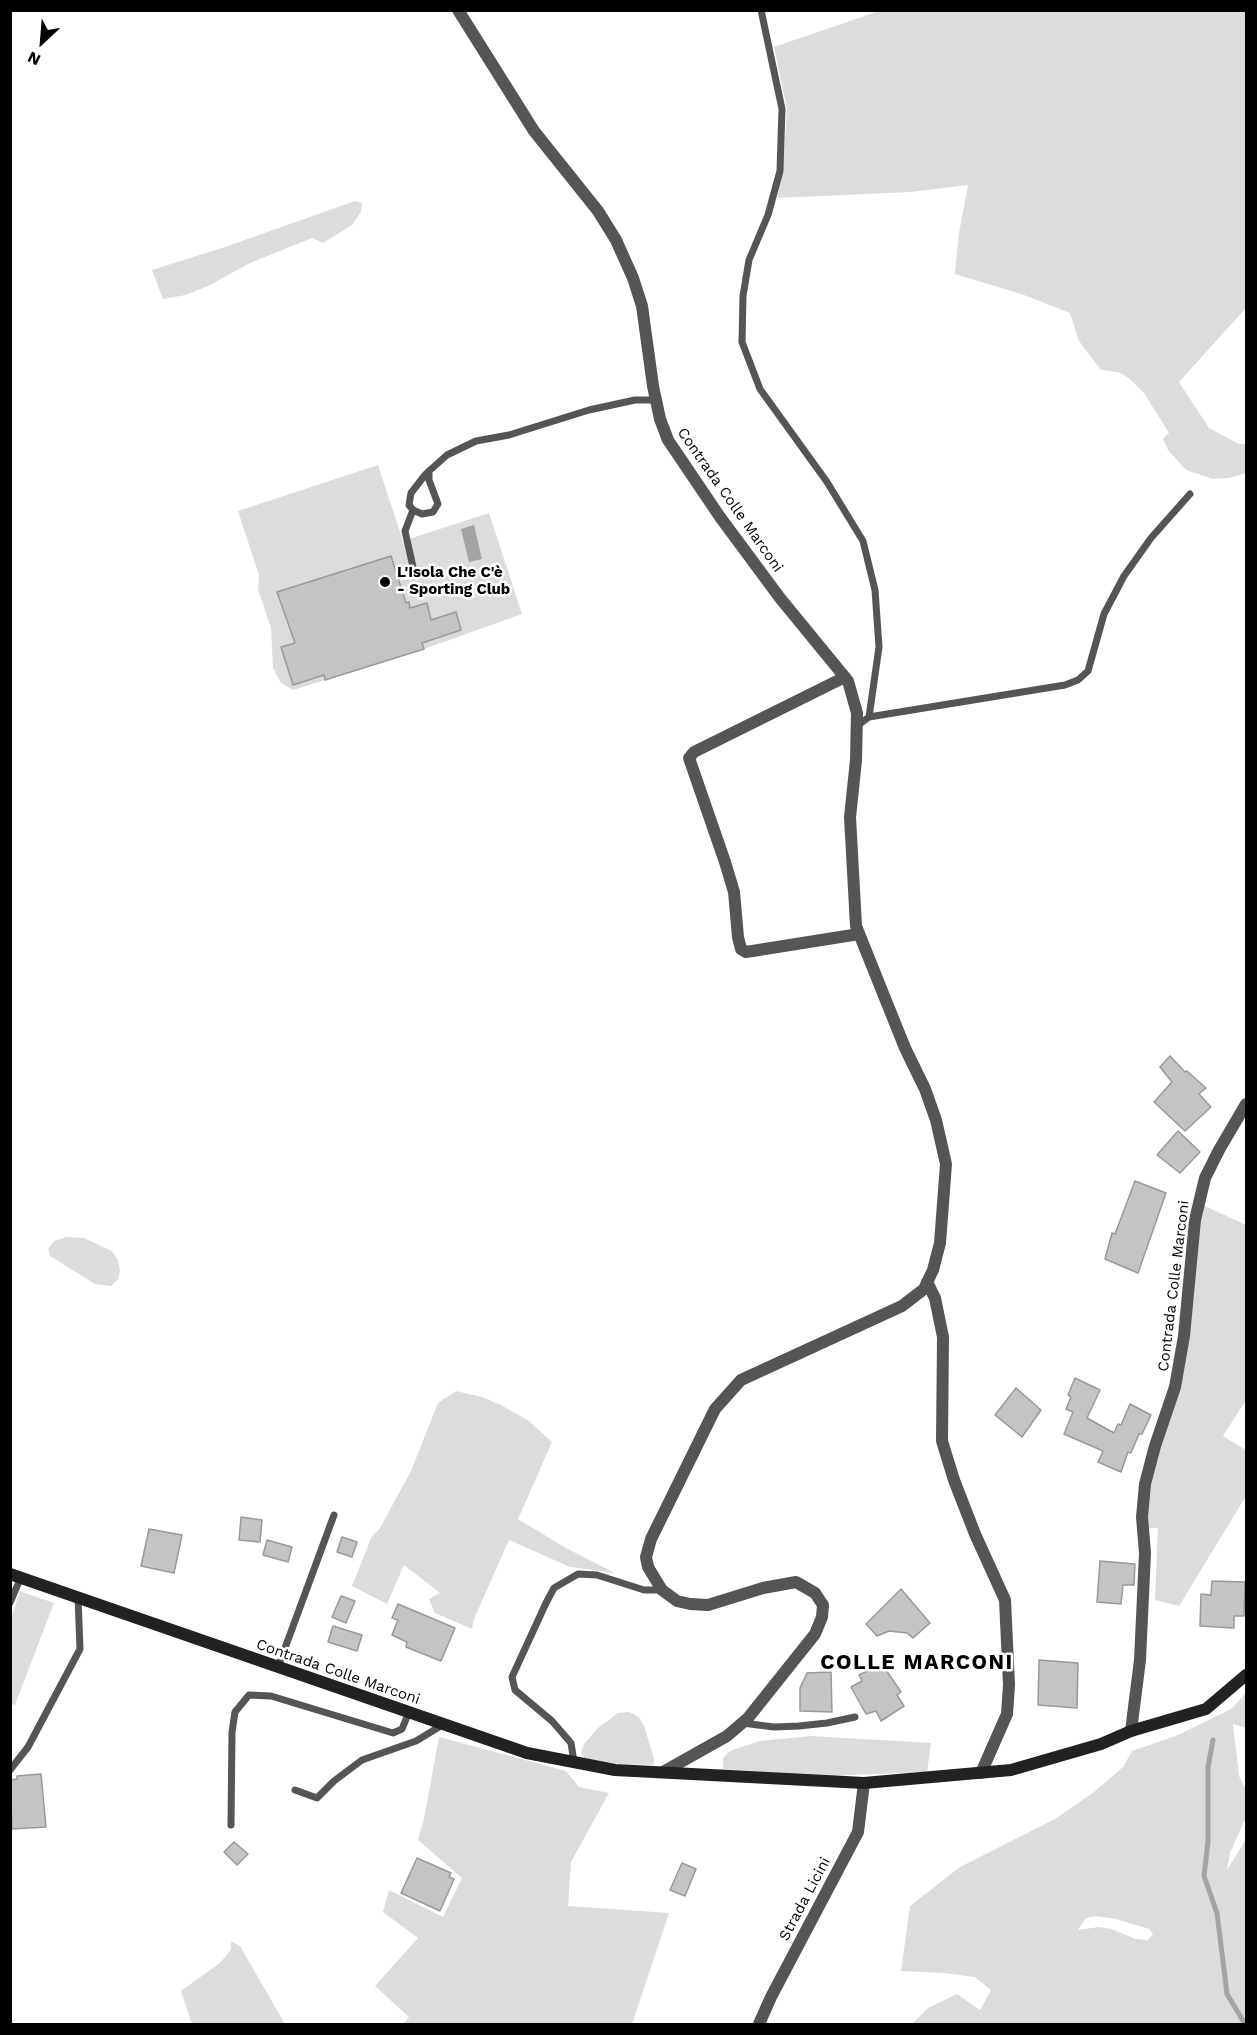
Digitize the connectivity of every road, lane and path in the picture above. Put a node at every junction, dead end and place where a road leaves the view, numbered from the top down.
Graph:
1 (458, 10) edge
2 (761, 10) edge
3 (656, 400) junction
4 (429, 471) junction
5 (1190, 494) dead end
6 (413, 510) junction
7 (413, 567) dead end
8 (844, 677) junction
9 (870, 717) junction
10 (856, 726) junction
11 (859, 934) junction
12 (1246, 1104) edge
13 (927, 1282) junction
14 (334, 1515) dead end
15 (16, 1575) edge
16 (662, 1590) junction
17 (78, 1597) junction
18 (10, 1603) edge
19 (278, 1667) junction
20 (1246, 1675) edge
21 (409, 1712) junction
22 (855, 1717) dead end
23 (742, 1723) junction
24 (444, 1724) junction
25 (1131, 1731) junction
26 (574, 1762) junction
27 (10, 1770) edge
28 (663, 1772) junction
29 (981, 1773) junction
30 (864, 1784) junction
31 (295, 1790) dead end
32 (231, 1825) dead end
33 (759, 2025) edge

1 - 3 street, Contrada Colle Marconi
2 - 9 lane
3 - 4 lane
3 - 8 street, Contrada Colle Marconi
4 - 6 lane
4 - 6 lane
5 - 9 lane
6 - 7 lane
8 - 10 street, Contrada Colle Marconi
8 - 11 street
9 - 10 lane
10 - 11 street, Contrada Colle Marconi
11 - 13 street, Contrada Colle Marconi
12 - 25 street, Contrada Colle Marconi
13 - 16 street, Contrada Colle Marconi
13 - 29 street
14 - 19 lane
15 - 17 street, Contrada Colle Marconi
15 - 18 lane
16 - 23 street
16 - 26 lane
17 - 19 street, Contrada Colle Marconi
17 - 27 lane
19 - 21 street, Contrada Colle Marconi
20 - 25 street, Contrada Colle Marconi
21 - 24 street, Contrada Colle Marconi
21 - 32 lane
22 - 23 lane
23 - 28 street
24 - 26 street, Contrada Colle Marconi
24 - 31 lane
25 - 29 street, Contrada Colle Marconi
26 - 28 street, Contrada Colle Marconi
28 - 30 street, Contrada Colle Marconi
29 - 30 street, Contrada Colle Marconi
30 - 33 street, Strada Licini

